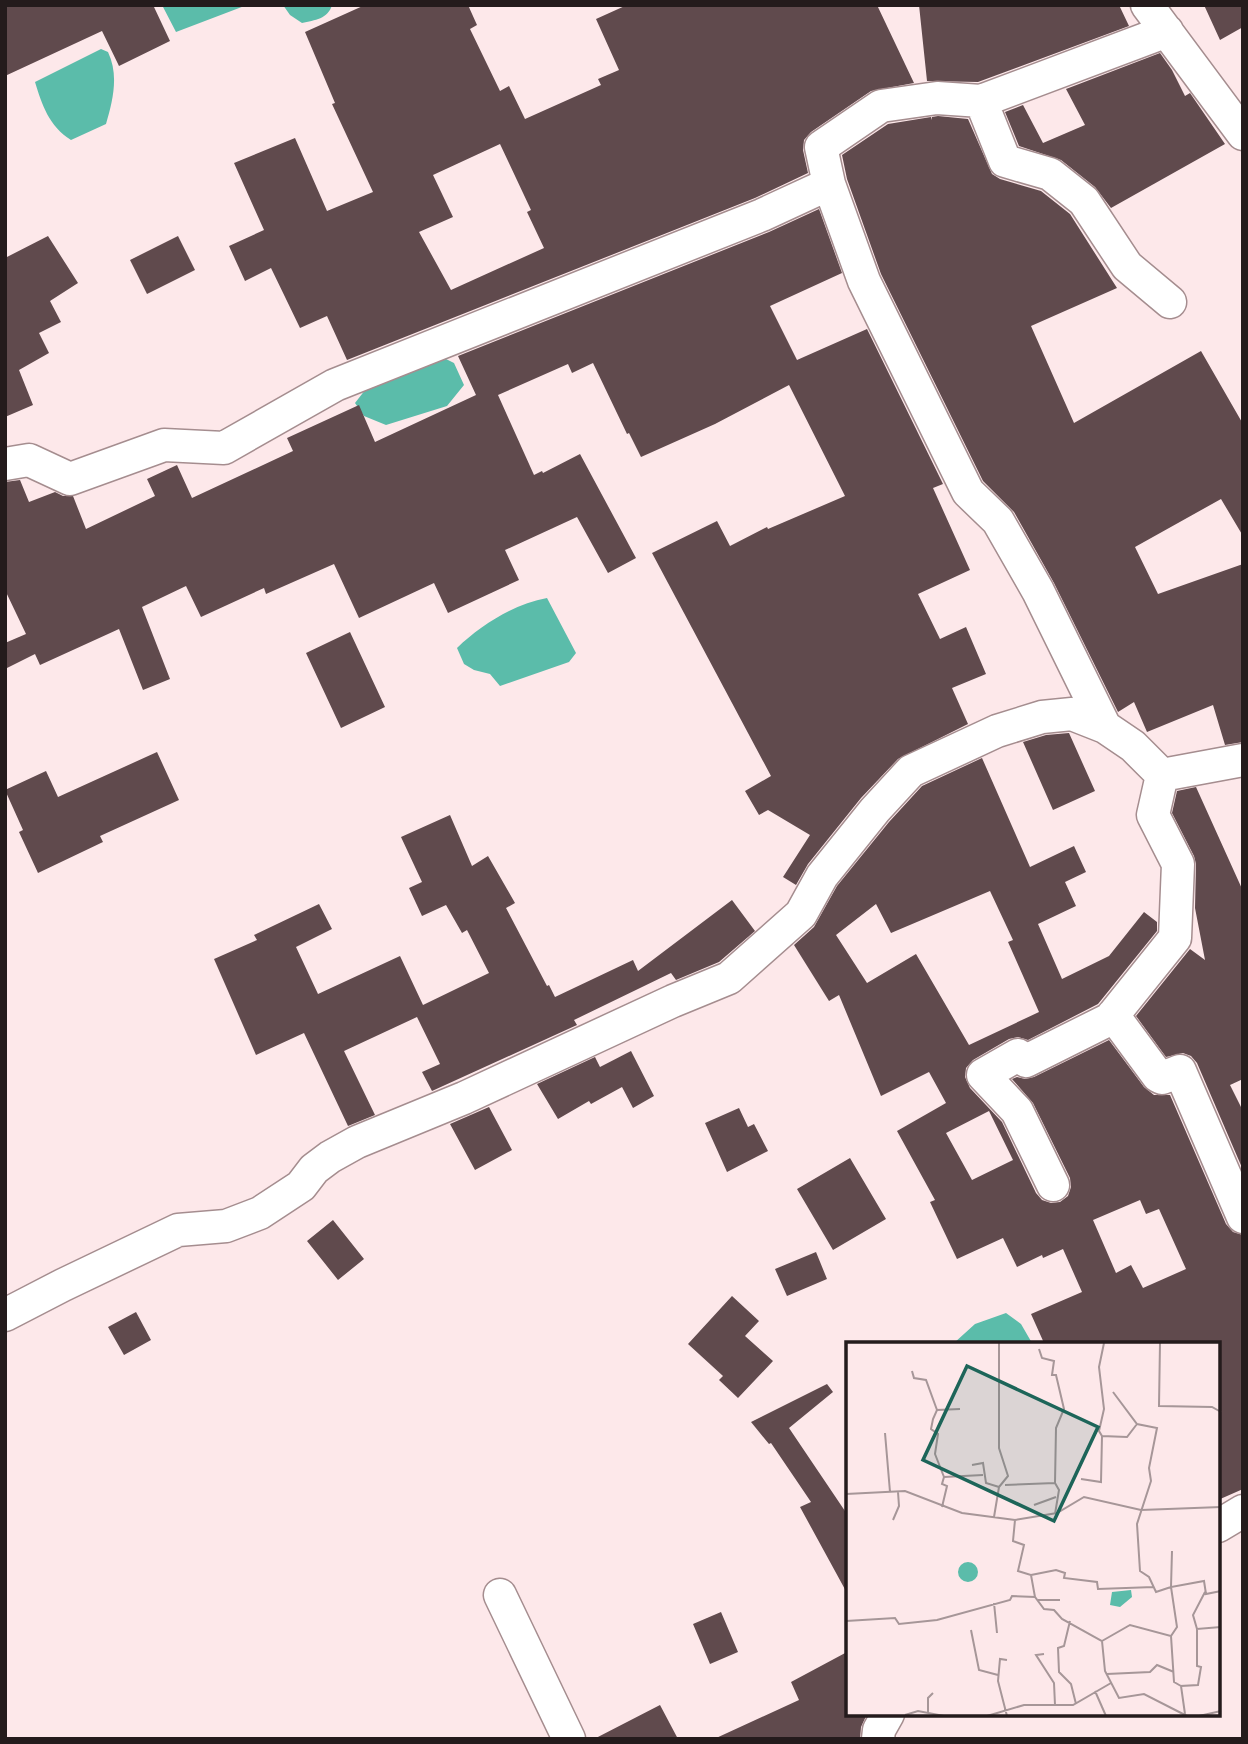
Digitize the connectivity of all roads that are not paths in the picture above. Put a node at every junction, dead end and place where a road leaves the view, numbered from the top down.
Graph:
1 (1147, 5) edge
2 (1167, 31) junction
3 (981, 101) junction
4 (1243, 134) edge
5 (829, 184) junction
6 (1170, 302) dead end
7 (5, 464) edge
8 (1105, 727) junction
9 (1243, 760) edge
10 (1162, 775) junction
11 (1113, 1015) junction
12 (1053, 1185) dead end
13 (1243, 1217) edge
14 (5, 1315) edge
15 (1243, 1511) edge
16 (1220, 1525) edge
17 (500, 1595) dead end
18 (887, 1716) edge
19 (569, 1739) edge
20 (878, 1739) edge

1 - 2 street
2 - 3 street
2 - 4 street
3 - 5 street
3 - 6 street
5 - 7 street
5 - 8 street
8 - 10 street
8 - 14 street
9 - 10 street
10 - 11 street
11 - 12 street
11 - 13 street
15 - 16 street
17 - 19 street
18 - 20 street

